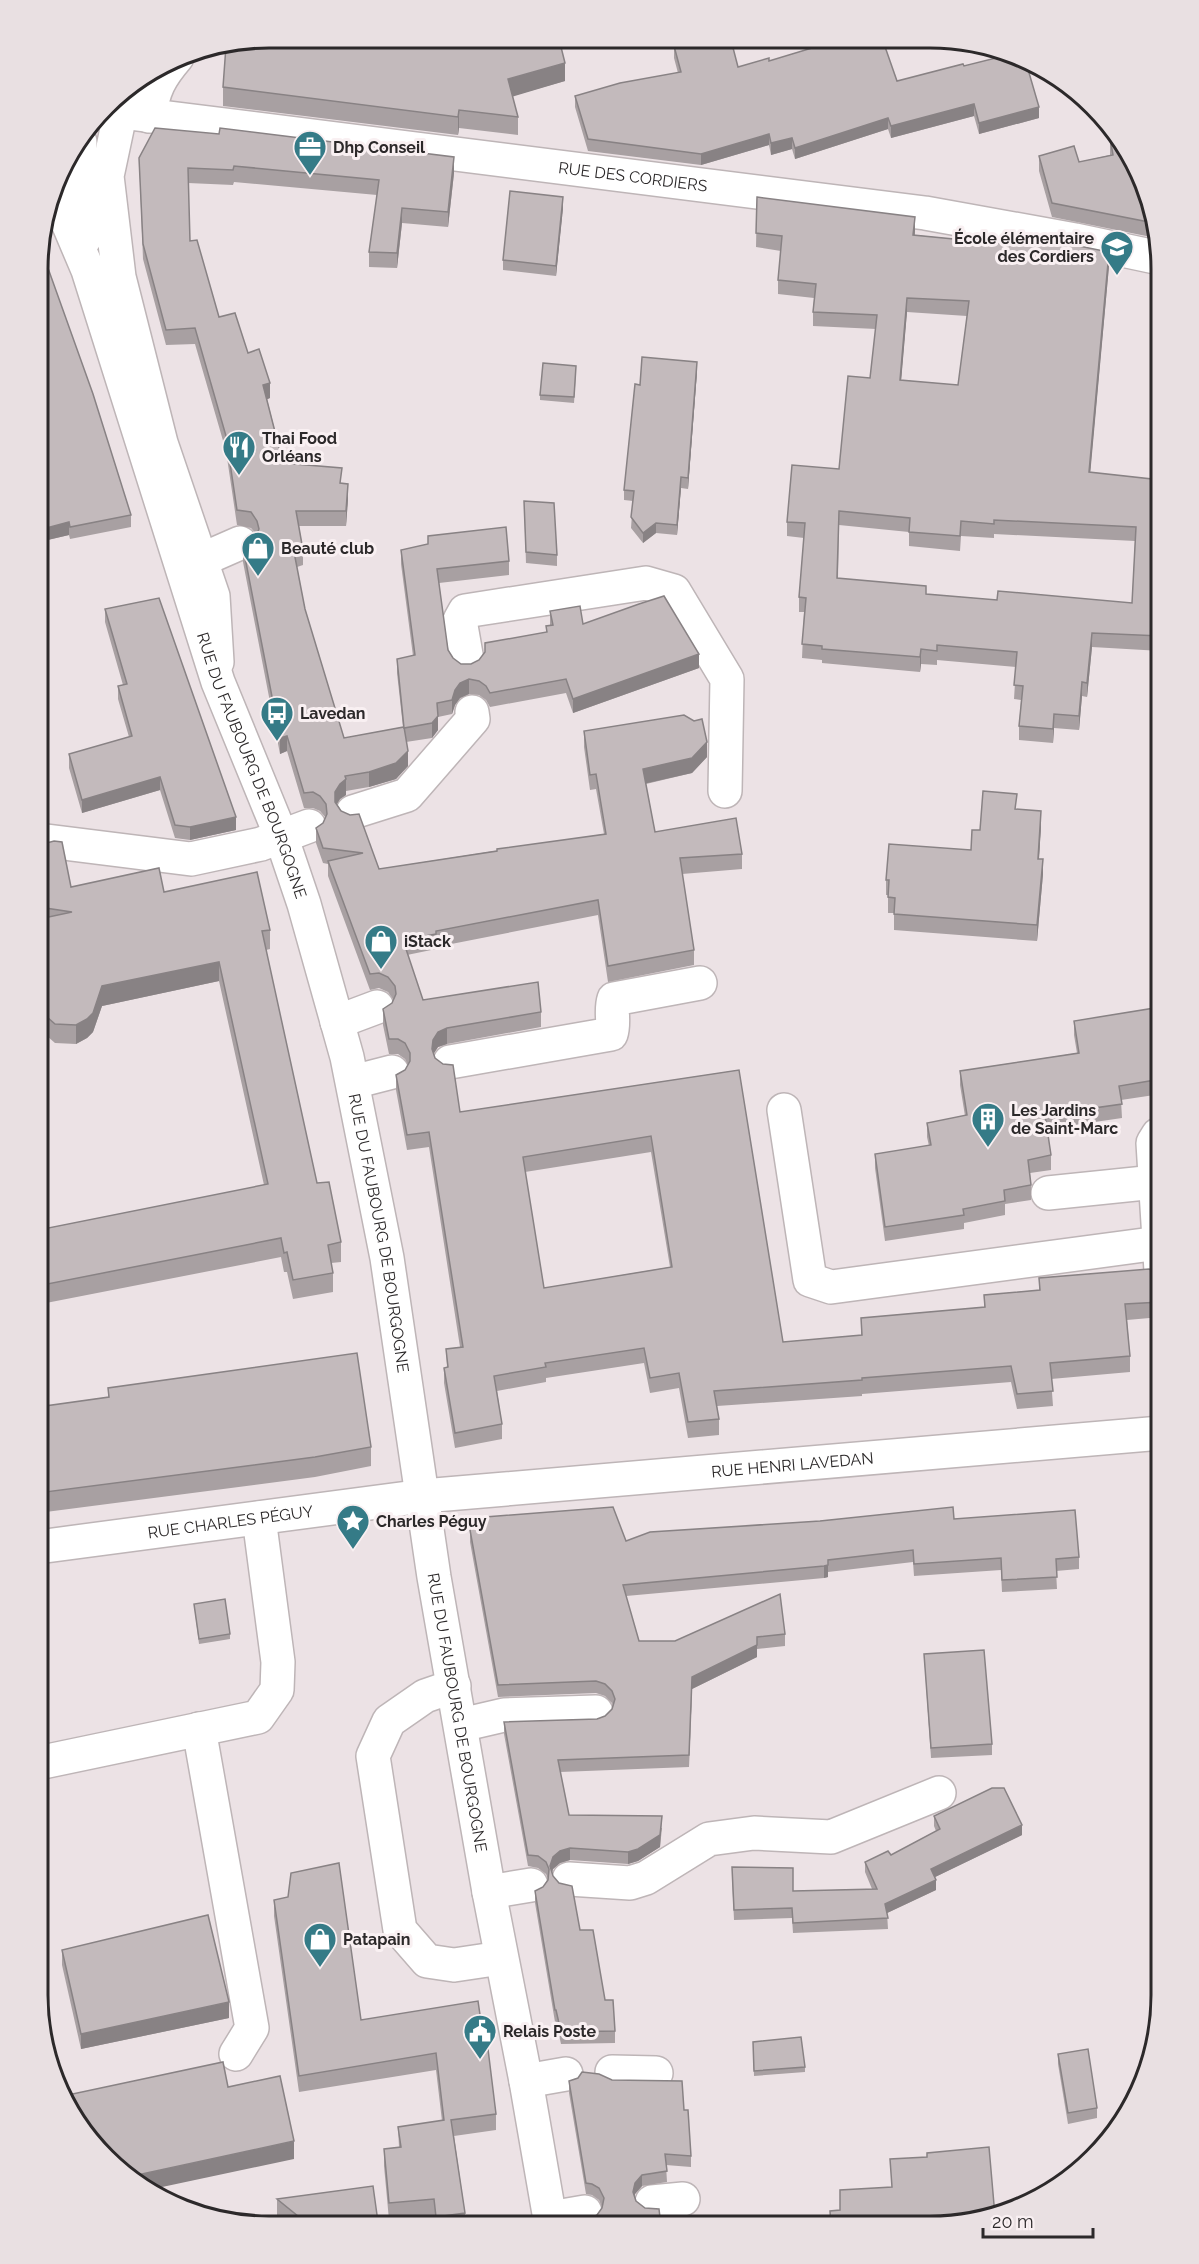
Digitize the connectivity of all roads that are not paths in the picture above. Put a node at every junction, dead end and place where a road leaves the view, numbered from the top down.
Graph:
1 (163, 75) edge
2 (125, 107) edge
3 (79, 155) edge
4 (59, 202) edge
5 (1151, 256) edge
6 (88, 270) junction
7 (240, 543) dead end
8 (192, 564) junction
9 (467, 660) dead end
10 (472, 712) dead end
11 (725, 791) dead end
12 (352, 812) edge
13 (295, 831) junction
14 (48, 841) edge
15 (700, 983) dead end
16 (377, 1007) dead end
17 (337, 1022) junction
18 (450, 1062) edge
19 (392, 1072) dead end
20 (352, 1082) junction
21 (784, 1110) dead end
22 (1151, 1182) edge
23 (1048, 1193) dead end
24 (1151, 1258) edge
25 (1151, 1434) edge
26 (423, 1496) junction
27 (259, 1518) junction
28 (48, 1546) edge
29 (454, 1686) junction
30 (596, 1712) dead end
31 (461, 1725) junction
32 (199, 1729) junction
33 (48, 1761) edge
34 (939, 1793) dead end
35 (569, 1879) dead end
36 (531, 1885) dead end
37 (489, 1892) junction
38 (501, 1958) junction
39 (237, 2054) dead end
40 (612, 2072) dead end
41 (656, 2073) dead end
42 (566, 2074) dead end
43 (526, 2081) junction
44 (585, 2212) dead end
45 (549, 2216) edge
46 (571, 2216) edge

1 - 2 main road
2 - 5 main road, RUE DES CORDIERS
2 - 8 main road
3 - 6 main road, RUE DU FAUBOURG DE BOURGOGNE
4 - 6 main road, RUE DU FAUBOURG DE BOURGOGNE
6 - 8 main road, RUE DU FAUBOURG DE BOURGOGNE
7 - 8 main road
8 - 13 main road, RUE DU FAUBOURG DE BOURGOGNE
9 - 11 main road
10 - 12 main road
13 - 14 main road
13 - 17 main road, RUE DU FAUBOURG DE BOURGOGNE
15 - 18 main road
16 - 17 main road
17 - 20 main road, RUE DU FAUBOURG DE BOURGOGNE
19 - 20 main road
20 - 26 main road, RUE DU FAUBOURG DE BOURGOGNE
21 - 24 main road
22 - 23 main road
25 - 26 main road, RUE HENRI LAVEDAN
26 - 27 main road, RUE CHARLES PÉGUY
26 - 29 main road, RUE DU FAUBOURG DE BOURGOGNE
27 - 28 main road, RUE CHARLES PÉGUY
27 - 32 main road
29 - 31 main road, RUE DU FAUBOURG DE BOURGOGNE
29 - 38 main road
30 - 31 main road
31 - 37 main road, RUE DU FAUBOURG DE BOURGOGNE
32 - 33 main road
32 - 39 main road
34 - 35 main road
36 - 37 main road
37 - 38 main road, RUE DU FAUBOURG DE BOURGOGNE
38 - 43 main road, RUE DU FAUBOURG DE BOURGOGNE
40 - 41 main road
42 - 43 main road
43 - 45 main road, RUE DU FAUBOURG DE BOURGOGNE
44 - 46 main road

